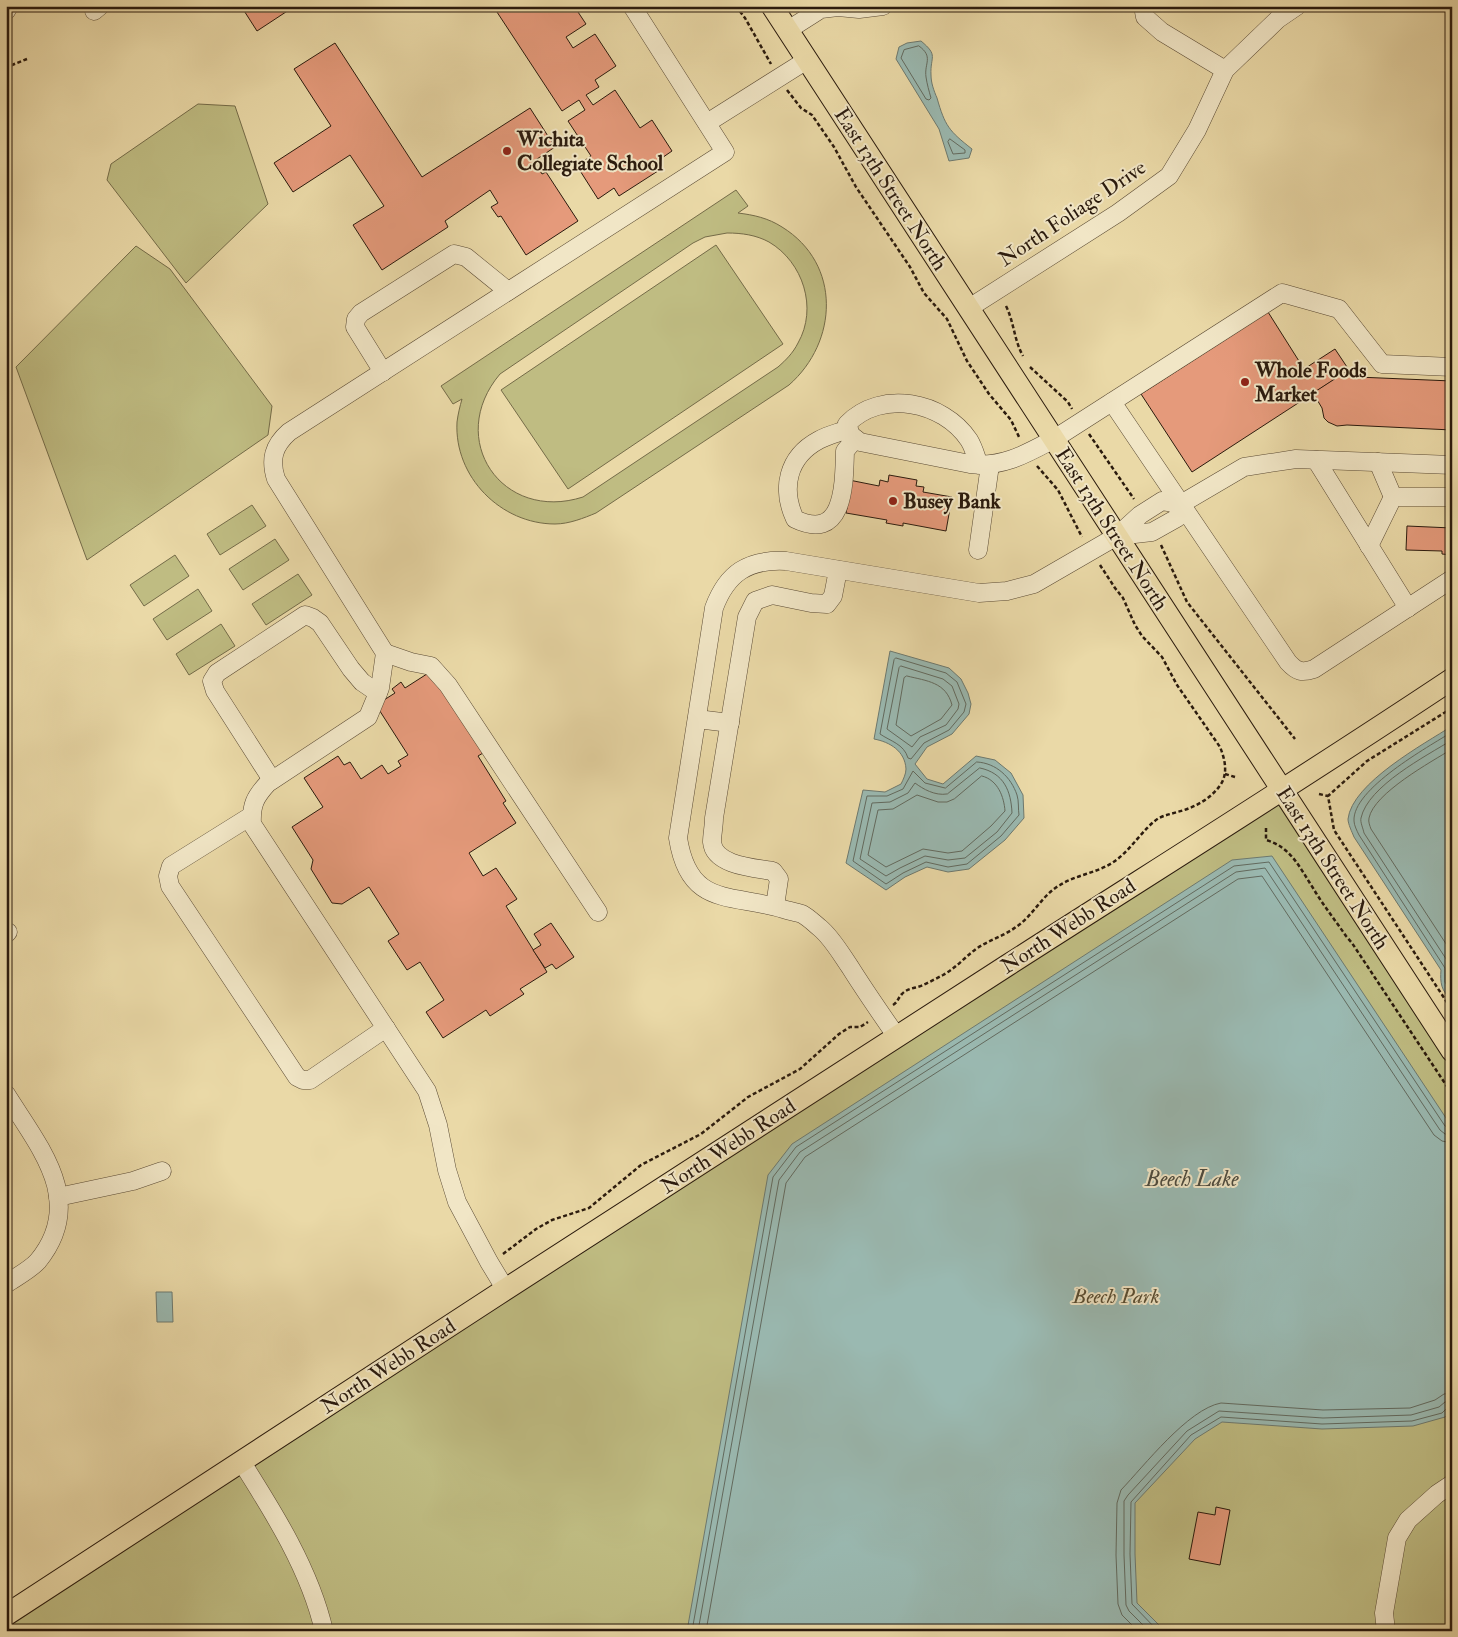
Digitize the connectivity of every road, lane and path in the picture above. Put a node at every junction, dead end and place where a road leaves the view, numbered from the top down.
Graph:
1 (9, 6) edge
2 (736, 6) edge
3 (772, 6) edge
4 (883, 6) edge
5 (1143, 6) edge
6 (1297, 6) edge
7 (629, 7) edge
8 (6, 12) edge
9 (788, 30) junction
10 (28, 59) dead end
11 (807, 60) junction
12 (6, 69) edge
13 (1225, 70) junction
14 (779, 77) junction
15 (707, 124) junction
16 (508, 291) junction
17 (969, 308) junction
18 (1452, 367) edge
19 (383, 372) junction
20 (1112, 402) junction
21 (852, 434) junction
22 (1054, 439) junction
23 (1028, 453) junction
24 (1316, 460) junction
25 (1378, 462) junction
26 (985, 465) junction
27 (1452, 465) edge
28 (1393, 497) junction
29 (1452, 497) edge
30 (1182, 504) junction
31 (1117, 536) junction
32 (1369, 546) junction
33 (978, 550) dead end
34 (1091, 552) junction
35 (838, 570) junction
36 (1452, 579) edge
37 (1408, 608) junction
38 (385, 653) junction
39 (1452, 679) edge
40 (378, 693) junction
41 (1452, 708) edge
42 (697, 719) junction
43 (730, 723) junction
44 (1225, 774) junction
45 (1235, 776) dead end
46 (272, 780) junction
47 (1282, 790) junction
48 (1319, 794) dead end
49 (1328, 796) junction
50 (251, 816) junction
51 (1266, 828) dead end
52 (775, 906) junction
53 (598, 912) dead end
54 (1452, 1010) edge
55 (881, 1014) junction
56 (386, 1028) junction
57 (897, 1037) junction
58 (1452, 1051) edge
59 (6, 1094) edge
60 (1452, 1094) edge
61 (162, 1171) dead end
62 (58, 1197) junction
63 (488, 1262) junction
64 (6, 1284) edge
65 (506, 1290) junction
66 (240, 1461) junction
67 (1452, 1484) edge
68 (6, 1615) edge
69 (324, 1631) edge
70 (1386, 1631) edge

1 - 8 street
2 - 14 path
3 - 9 main road, East 13th Street North
4 - 9 street
5 - 13 street
6 - 13 street, North Foliage Drive
7 - 15 street
9 - 11 main road, East 13th Street North
10 - 12 path
11 - 14 street
11 - 17 main road, East 13th Street North
13 - 17 street, North Foliage Drive
14 - 15 street
14 - 23 path
15 - 16 street
16 - 19 street
16 - 19 street
17 - 22 main road, East 13th Street North
18 - 20 street
19 - 38 street
20 - 22 street
20 - 30 street
21 - 21 street
21 - 26 street
21 - 26 street
22 - 23 street
22 - 31 main road, East 13th Street North
23 - 26 street
23 - 34 path
24 - 25 street
24 - 30 street
24 - 32 street
25 - 27 street
25 - 28 street
26 - 33 street
28 - 29 street
28 - 32 street
30 - 31 street
30 - 37 street
31 - 34 street
31 - 47 main road, East 13th Street North
32 - 37 street
34 - 35 street
34 - 44 path
35 - 42 street
35 - 43 street
36 - 37 street
38 - 40 street
38 - 53 street
39 - 47 main road, North Webb Road
40 - 46 street
40 - 46 street
41 - 49 path
42 - 43 street
42 - 52 street
43 - 52 street
44 - 45 path
44 - 55 path
46 - 50 street
47 - 57 main road, North Webb Road
47 - 58 main road, East 13th Street North
48 - 49 path
49 - 54 path
50 - 56 street
50 - 56 street
51 - 60 path
52 - 55 street
55 - 57 street
55 - 63 path
56 - 63 street
57 - 65 main road, North Webb Road
59 - 62 street
61 - 62 street
62 - 64 street
63 - 65 street
65 - 66 main road, North Webb Road
66 - 68 main road, North Webb Road
66 - 69 street
67 - 70 street

